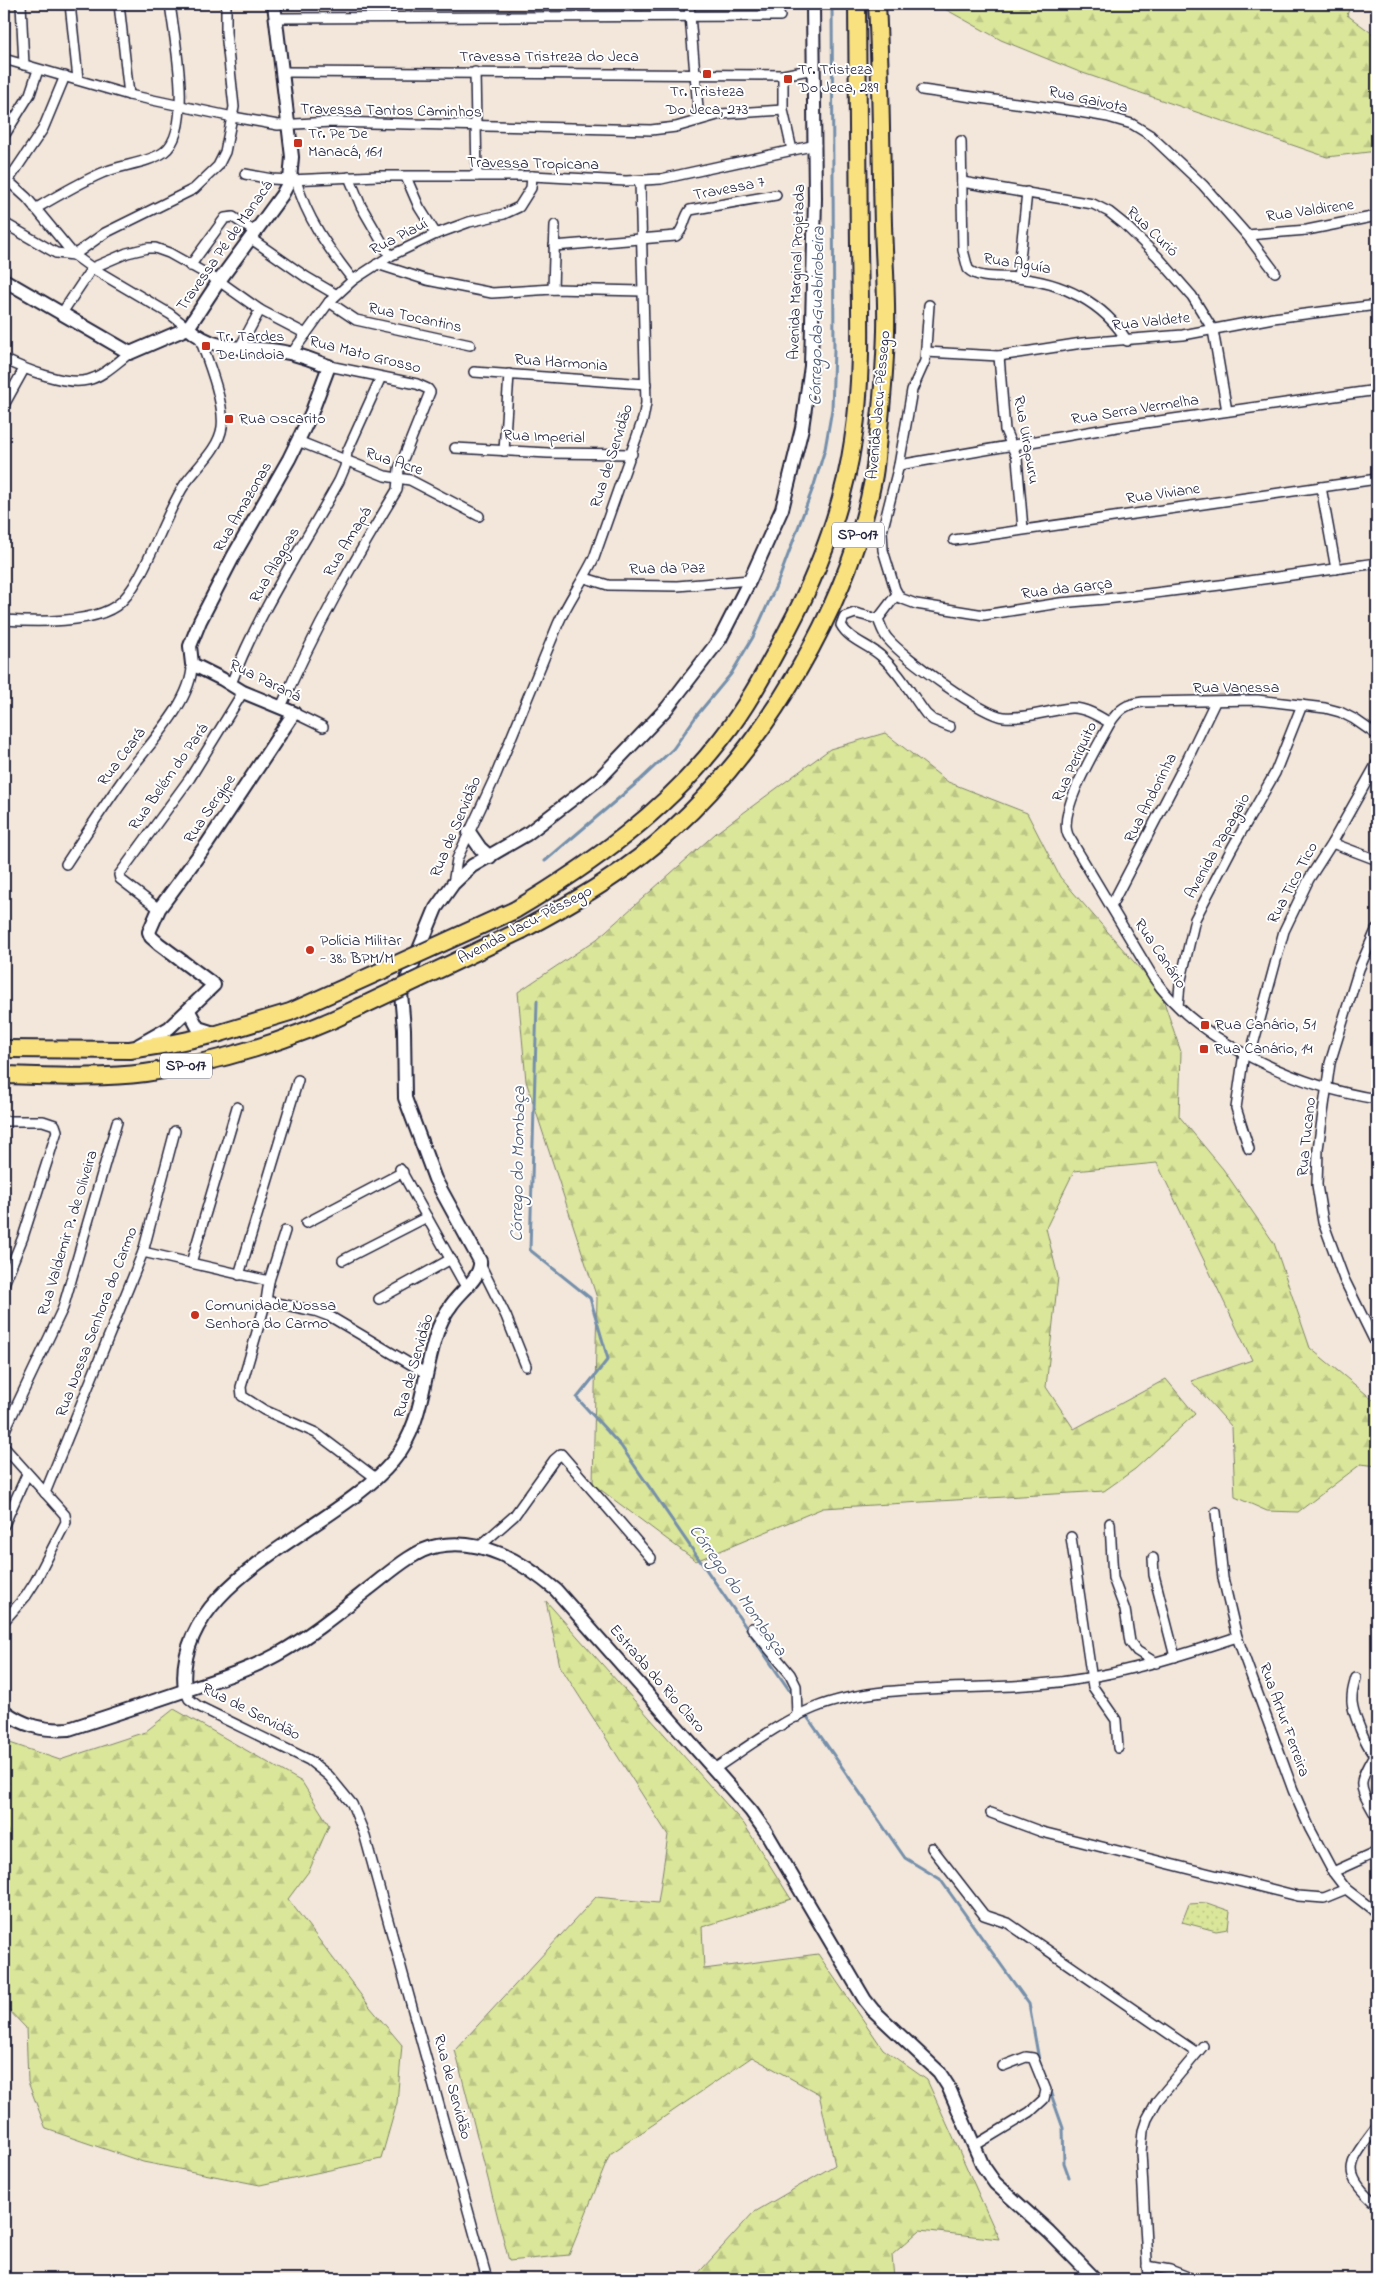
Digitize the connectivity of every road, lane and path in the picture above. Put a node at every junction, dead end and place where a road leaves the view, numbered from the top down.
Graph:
1 (22, 4) edge
2 (70, 4) edge
3 (119, 4) edge
4 (170, 4) edge
5 (226, 4) edge
6 (274, 4) edge
7 (689, 4) edge
8 (813, 4) edge
9 (857, 4) edge
10 (877, 4) edge
11 (780, 16) dead end
12 (276, 18) junction
13 (690, 18) junction
14 (4, 59) edge
15 (24, 65) junction
16 (814, 69) junction
17 (38, 70) junction
18 (283, 72) junction
19 (475, 72) junction
20 (694, 73) junction
21 (783, 75) junction
22 (65, 76) junction
23 (78, 79) junction
24 (922, 90) dead end
25 (129, 95) junction
26 (181, 105) junction
27 (783, 110) junction
28 (233, 117) junction
29 (699, 120) junction
30 (288, 124) junction
31 (476, 127) junction
32 (4, 136) edge
33 (961, 141) dead end
34 (816, 145) junction
35 (792, 150) junction
36 (246, 174) dead end
37 (477, 176) junction
38 (532, 176) junction
39 (349, 177) junction
40 (406, 177) junction
41 (6, 179) edge
42 (293, 180) junction
43 (640, 181) junction
44 (962, 182) junction
45 (1027, 192) junction
46 (776, 196) dead end
47 (35, 209) junction
48 (1377, 216) edge
49 (4, 223) edge
50 (555, 225) dead end
51 (436, 234) junction
52 (252, 235) junction
53 (1247, 235) junction
54 (643, 237) junction
55 (554, 246) junction
56 (74, 255) junction
57 (390, 256) junction
58 (377, 264) junction
59 (190, 266) junction
60 (92, 268) junction
61 (1275, 272) dead end
62 (1018, 278) junction
63 (4, 280) edge
64 (353, 280) junction
65 (219, 281) junction
66 (553, 289) junction
67 (643, 291) junction
68 (335, 294) junction
69 (329, 302) junction
70 (929, 305) dead end
71 (1377, 305) edge
72 (260, 310) junction
73 (62, 313) junction
74 (188, 328) junction
75 (1213, 330) junction
76 (306, 334) junction
77 (200, 339) junction
78 (1127, 341) junction
79 (470, 345) dead end
80 (239, 349) junction
81 (926, 352) junction
82 (130, 353) junction
83 (292, 353) junction
84 (1000, 356) junction
85 (4, 359) edge
86 (329, 366) junction
87 (24, 369) junction
88 (474, 372) dead end
89 (509, 374) junction
90 (381, 377) junction
91 (646, 384) junction
92 (430, 390) joint
93 (1377, 390) edge
94 (4, 405) edge
95 (1227, 411) junction
96 (298, 441) junction
97 (1011, 444) junction
98 (455, 448) dead end
99 (504, 450) junction
100 (632, 454) junction
101 (346, 461) junction
102 (899, 465) junction
103 (398, 478) junction
104 (1377, 479) edge
105 (1321, 487) junction
106 (479, 516) dead end
107 (1024, 529) junction
108 (859, 534) junction
109 (954, 540) dead end
110 (881, 541) junction
111 (1377, 563) edge
112 (1336, 569) junction
113 (585, 578) junction
114 (750, 580) junction
115 (897, 594) junction
116 (878, 619) junction
117 (4, 620) edge
118 (192, 664) junction
119 (232, 684) junction
120 (243, 692) junction
121 (1215, 702) junction
122 (1302, 705) junction
123 (281, 707) junction
124 (1118, 711) joint
125 (294, 713) junction
126 (1110, 723) junction
127 (323, 727) dead end
128 (950, 727) dead end
129 (1377, 735) edge
130 (1377, 763) edge
131 (1066, 829) joint
132 (469, 832) junction
133 (1332, 842) junction
134 (490, 857) junction
135 (1377, 860) edge
136 (66, 864) dead end
137 (453, 884) junction
138 (1111, 906) junction
139 (159, 909) junction
140 (1377, 928) edge
141 (1178, 1006) junction
142 (189, 1011) junction
143 (217, 1034) junction
144 (4, 1049) edge
145 (130, 1050) junction
146 (1247, 1054) junction
147 (4, 1075) edge
148 (298, 1080) dead end
149 (1327, 1087) junction
150 (1377, 1099) edge
151 (237, 1107) dead end
152 (4, 1121) edge
153 (117, 1122) dead end
154 (175, 1131) dead end
155 (1249, 1149) dead end
156 (427, 1217) junction
157 (306, 1223) dead end
158 (285, 1231) dead end
159 (143, 1252) junction
160 (450, 1259) junction
161 (343, 1260) dead end
162 (191, 1263) junction
163 (481, 1266) junction
164 (239, 1274) junction
165 (269, 1280) junction
166 (4, 1284) edge
167 (466, 1287) junction
168 (378, 1299) dead end
169 (266, 1301) junction
170 (1377, 1346) edge
171 (526, 1366) dead end
172 (427, 1374) junction
173 (4, 1432) edge
174 (4, 1446) edge
175 (27, 1474) junction
176 (377, 1479) junction
177 (45, 1493) junction
178 (1216, 1512) dead end
179 (1110, 1523) dead end
180 (4, 1525) edge
181 (1071, 1537) dead end
182 (480, 1546) junction
183 (651, 1558) dead end
184 (1153, 1558) dead end
185 (4, 1621) edge
186 (752, 1628) dead end
187 (1237, 1637) junction
188 (1175, 1657) junction
189 (1156, 1662) junction
190 (1093, 1676) junction
191 (1356, 1678) dead end
192 (185, 1690) junction
193 (4, 1711) edge
194 (797, 1717) junction
195 (1118, 1748) dead end
196 (1376, 1756) edge
197 (714, 1769) junction
198 (991, 1813) dead end
199 (1377, 1818) edge
200 (932, 1848) dead end
201 (1377, 1852) edge
202 (1333, 1872) junction
203 (1346, 1889) junction
204 (1377, 1913) edge
205 (1003, 2066) dead end
206 (1377, 2126) edge
207 (974, 2146) junction
208 (1377, 2205) edge
209 (1147, 2266) junction
210 (1188, 2277) dead end
211 (487, 2279) edge
212 (1095, 2279) edge
213 (1148, 2279) edge

1 - 15 street
2 - 23 street
3 - 25 street
4 - 26 street
5 - 28 street
6 - 12 main road, Travessa Pé de Manacá
7 - 13 street
8 - 16 main road, Avenida Marginal Projetada
9 - 143 highway, Avenida Jacu-Pêssego / SP-017, bridge
10 - 108 highway, Avenida Jacu-Pêssego / SP-017
11 - 13 street
12 - 13 street
12 - 18 main road, Travessa Pé de Manacá
13 - 20 street
14 - 15 street, Travessa Tantos Caminhos
15 - 17 street, Travessa Tantos Caminhos
16 - 21 street, Travessa Tristreza do Jeca
16 - 34 main road, Avenida Marginal Projetada
17 - 22 street, Travessa Tantos Caminhos
17 - 32 street
18 - 19 street, Travessa Tristreza do Jeca
18 - 30 main road, Travessa Pé de Manacá
19 - 20 street, Travessa Tristreza do Jeca
19 - 31 street
20 - 21 street, Travessa Tristreza do Jeca
20 - 29 street
21 - 27 street
22 - 23 street, Travessa Tantos Caminhos
22 - 41 street
23 - 25 street, Travessa Tantos Caminhos
24 - 53 street, Rua Gaivota
25 - 26 street, Travessa Tantos Caminhos
26 - 28 street, Travessa Tantos Caminhos
26 - 47 street
27 - 29 street, Travessa Tantos Caminhos
27 - 35 street
28 - 30 street, Travessa Tantos Caminhos
28 - 56 street
29 - 31 street, Travessa Tantos Caminhos
30 - 31 street, Travessa Tantos Caminhos
30 - 42 main road, Travessa Pé de Manacá
31 - 37 street
33 - 44 street
34 - 35 street, Travessa Tropicana
34 - 114 main road, Avenida Marginal Projetada
35 - 43 street, Travessa Tropicana
36 - 42 street, Travessa Tropicana
37 - 38 street, Travessa Tropicana
37 - 40 street, Travessa Tropicana
38 - 43 street, Travessa Tropicana
38 - 51 street, Rua Piauí
39 - 40 street, Travessa Tropicana
39 - 42 street, Travessa Tropicana
39 - 57 street
40 - 51 street
41 - 47 street
42 - 52 main road, Travessa Pé de Manacá
42 - 64 street
43 - 54 street, Rua de Servidão
44 - 45 street, Rua Curió
44 - 62 street, Rua Aguía
45 - 62 street
45 - 75 street, Rua Curió
46 - 54 street, Travessa 7
47 - 56 street
48 - 53 street, Rua Valdirene
49 - 56 street
50 - 55 street
51 - 57 street, Rua Piauí
52 - 59 street
52 - 65 main road, Travessa Pé de Manacá
52 - 68 street
53 - 61 street, Rua Gaivota
54 - 55 street
54 - 67 street, Rua de Servidão
55 - 66 street
56 - 60 street
57 - 58 street, Rua Piauí
58 - 64 street, Rua Piauí
58 - 66 street
59 - 60 street
59 - 65 street
60 - 73 street
60 - 74 street
62 - 78 street, Rua Aguía
63 - 73 main road
64 - 68 street, Rua Piauí
65 - 72 street
65 - 74 main road, Travessa Pé de Manacá
66 - 67 street
67 - 91 street, Rua de Servidão
68 - 69 street, Rua Piauí
69 - 76 street, Rua Piauí
69 - 79 street, Rua Tocantins
70 - 81 street
71 - 75 street, Rua Valdete
72 - 76 street
72 - 80 street
73 - 82 main road
74 - 77 main road
74 - 82 main road
75 - 78 street, Rua Valdete
75 - 95 street, Rua Curió
76 - 83 street, Rua Piauí
77 - 80 main road, Rua Mato Grosso
77 - 117 street
78 - 84 street, Rua Valdete
80 - 83 main road, Rua Mato Grosso
81 - 84 street, Rua Valdete
81 - 102 street
82 - 87 street
83 - 86 main road, Rua Mato Grosso
84 - 97 street, Rua Uirapuru
85 - 87 street
86 - 90 street, Rua Mato Grosso
86 - 96 main road, Rua Amazonas
87 - 94 street
88 - 89 street, Rua Harmonia
89 - 91 street, Rua Harmonia
89 - 99 street
90 - 92 street, Rua Mato Grosso
90 - 101 street, Rua Alagoas
91 - 100 street, Rua de Servidão
92 - 103 street, Rua Amapá
93 - 95 street, Rua Serra Vermelha
95 - 97 street, Rua Serra Vermelha
96 - 101 street, Rua Acre
96 - 118 main road, Rua Amazonas
97 - 102 street, Rua Serra Vermelha
97 - 107 street, Rua Uirapuru
98 - 99 street, Rua Imperial
99 - 100 street, Rua Imperial
100 - 113 street, Rua de Servidão
101 - 103 street, Rua Acre
101 - 119 street, Rua Alagoas
102 - 110 street
103 - 106 street, Rua Acre
103 - 123 street, Rua Amapá
104 - 105 street, Rua Viviane
105 - 107 street, Rua Viviane
105 - 112 street
107 - 109 street, Rua Viviane
108 - 110 street
108 - 147 highway, Avenida Jacu-Pêssego / SP-017, bridge
110 - 115 street
111 - 112 street, Rua da Garça
112 - 115 street, Rua da Garça
113 - 114 street, Rua da Paz
113 - 132 street, Rua de Servidão
114 - 134 main road, Avenida Marginal Projetada
115 - 116 street
116 - 126 street
116 - 128 street
118 - 119 main road, Rua Paraná
118 - 136 street, Rua Ceará
119 - 120 main road, Rua Paraná
120 - 123 main road, Rua Paraná
120 - 139 street, Rua Belém do Pará
121 - 122 street, Rua Vanessa
121 - 124 street, Rua Vanessa
121 - 138 street, Rua Andorinha
122 - 129 street, Rua Vanessa
122 - 141 street, Avenida Papagaio
123 - 125 main road, Rua Paraná
124 - 126 street, Rua Periquito
125 - 127 street, Rua Paraná
125 - 139 main road, Rua Sergipe
126 - 131 street, Rua Periquito
130 - 133 street, Rua Tico Tico
131 - 138 street, Rua Canário
132 - 134 main road
132 - 137 street, Rua de Servidão
133 - 135 street
133 - 146 street, Rua Tico Tico
134 - 137 main road, Avenida Marginal Projetada
137 - 163 main road, Rua de Servidão
138 - 141 street, Rua Canário
139 - 142 main road, Rua Sergipe
140 - 149 street, Rua Tucano
141 - 146 street, Rua Canário
142 - 143 main road
142 - 145 main road
143 - 145 highway, Avenida Jacu-Pêssego / SP-017
144 - 145 highway, Avenida Jacu-Pêssego / SP-017
146 - 149 street, Rua Canário
146 - 155 street, Rua Tico Tico
148 - 164 street
149 - 150 street, Rua Canário
149 - 170 street, Rua Tucano
151 - 162 street
152 - 166 street
153 - 173 street, Rua Valdemir P. de Oliveira
154 - 159 street, Rua Nossa Senhora do Carmo
156 - 157 street
156 - 160 street
156 - 161 street
158 - 165 street
159 - 162 street
159 - 177 street, Rua Nossa Senhora do Carmo
160 - 167 street
160 - 168 street
162 - 164 street
163 - 167 main road, Rua de Servidão
163 - 171 street
164 - 165 street
165 - 169 street
167 - 172 main road, Rua de Servidão
169 - 172 street
169 - 176 street
172 - 176 main road, Rua de Servidão
174 - 175 street
175 - 177 street
175 - 180 street
176 - 192 main road, Rua de Servidão
177 - 185 street
178 - 187 street, Rua Artur Ferreira
179 - 189 street
181 - 190 street
182 - 183 street
182 - 192 main road, Estrada do Rio Claro
182 - 197 main road, Estrada do Rio Claro
184 - 188 street
186 - 194 street
187 - 188 street
187 - 202 street, Rua Artur Ferreira
188 - 189 street
189 - 190 street
190 - 194 street
190 - 195 street
191 - 196 street
192 - 193 main road, Estrada do Rio Claro
192 - 211 street, Rua de Servidão
194 - 197 street
196 - 199 street
197 - 207 main road, Estrada do Rio Claro
198 - 203 street
200 - 209 street
201 - 202 street
202 - 203 street, Rua Artur Ferreira
203 - 204 street, Rua Artur Ferreira
205 - 207 street
206 - 208 street
207 - 212 main road, Estrada do Rio Claro
209 - 210 street
209 - 213 street

